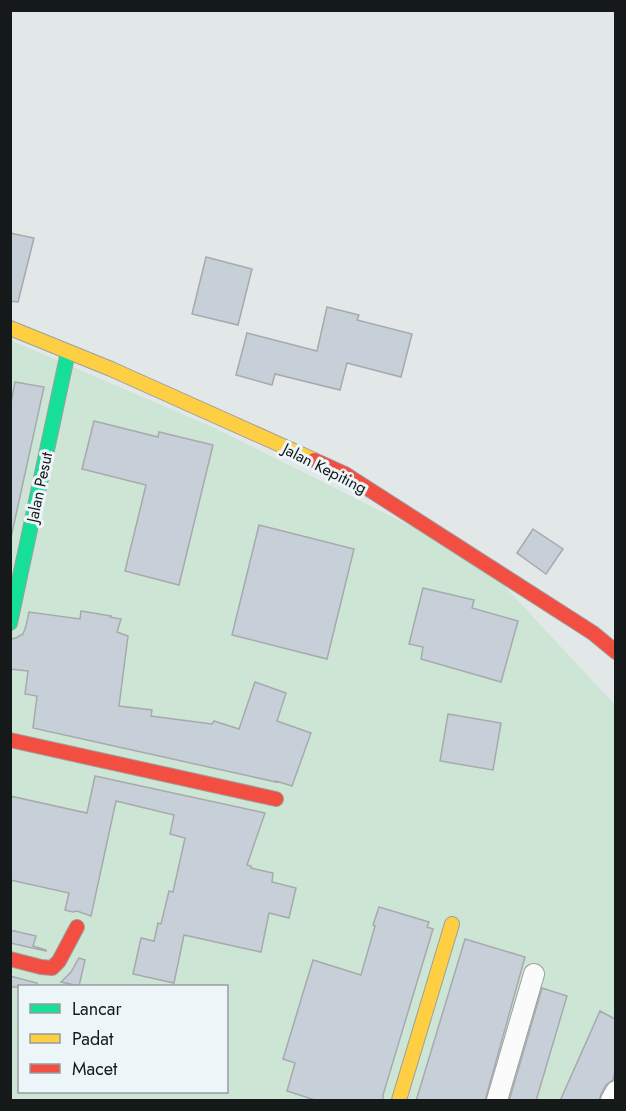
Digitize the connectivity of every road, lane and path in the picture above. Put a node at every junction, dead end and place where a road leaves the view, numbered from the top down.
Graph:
1 (10, 328) edge
2 (68, 352) junction
3 (10, 623) edge
4 (615, 652) edge
5 (10, 740) edge
6 (276, 799) dead end
7 (452, 924) dead end
8 (77, 927) dead end
9 (10, 959) edge
10 (534, 974) dead end
11 (615, 1091) edge
12 (399, 1101) edge
13 (497, 1101) edge
14 (611, 1101) edge

1 - 2 street, Jalan Kepiting
2 - 3 street, Jalan Pesut
2 - 4 street, Jalan Kepiting
5 - 6 street
7 - 12 street
8 - 9 street
10 - 13 street
11 - 14 street

